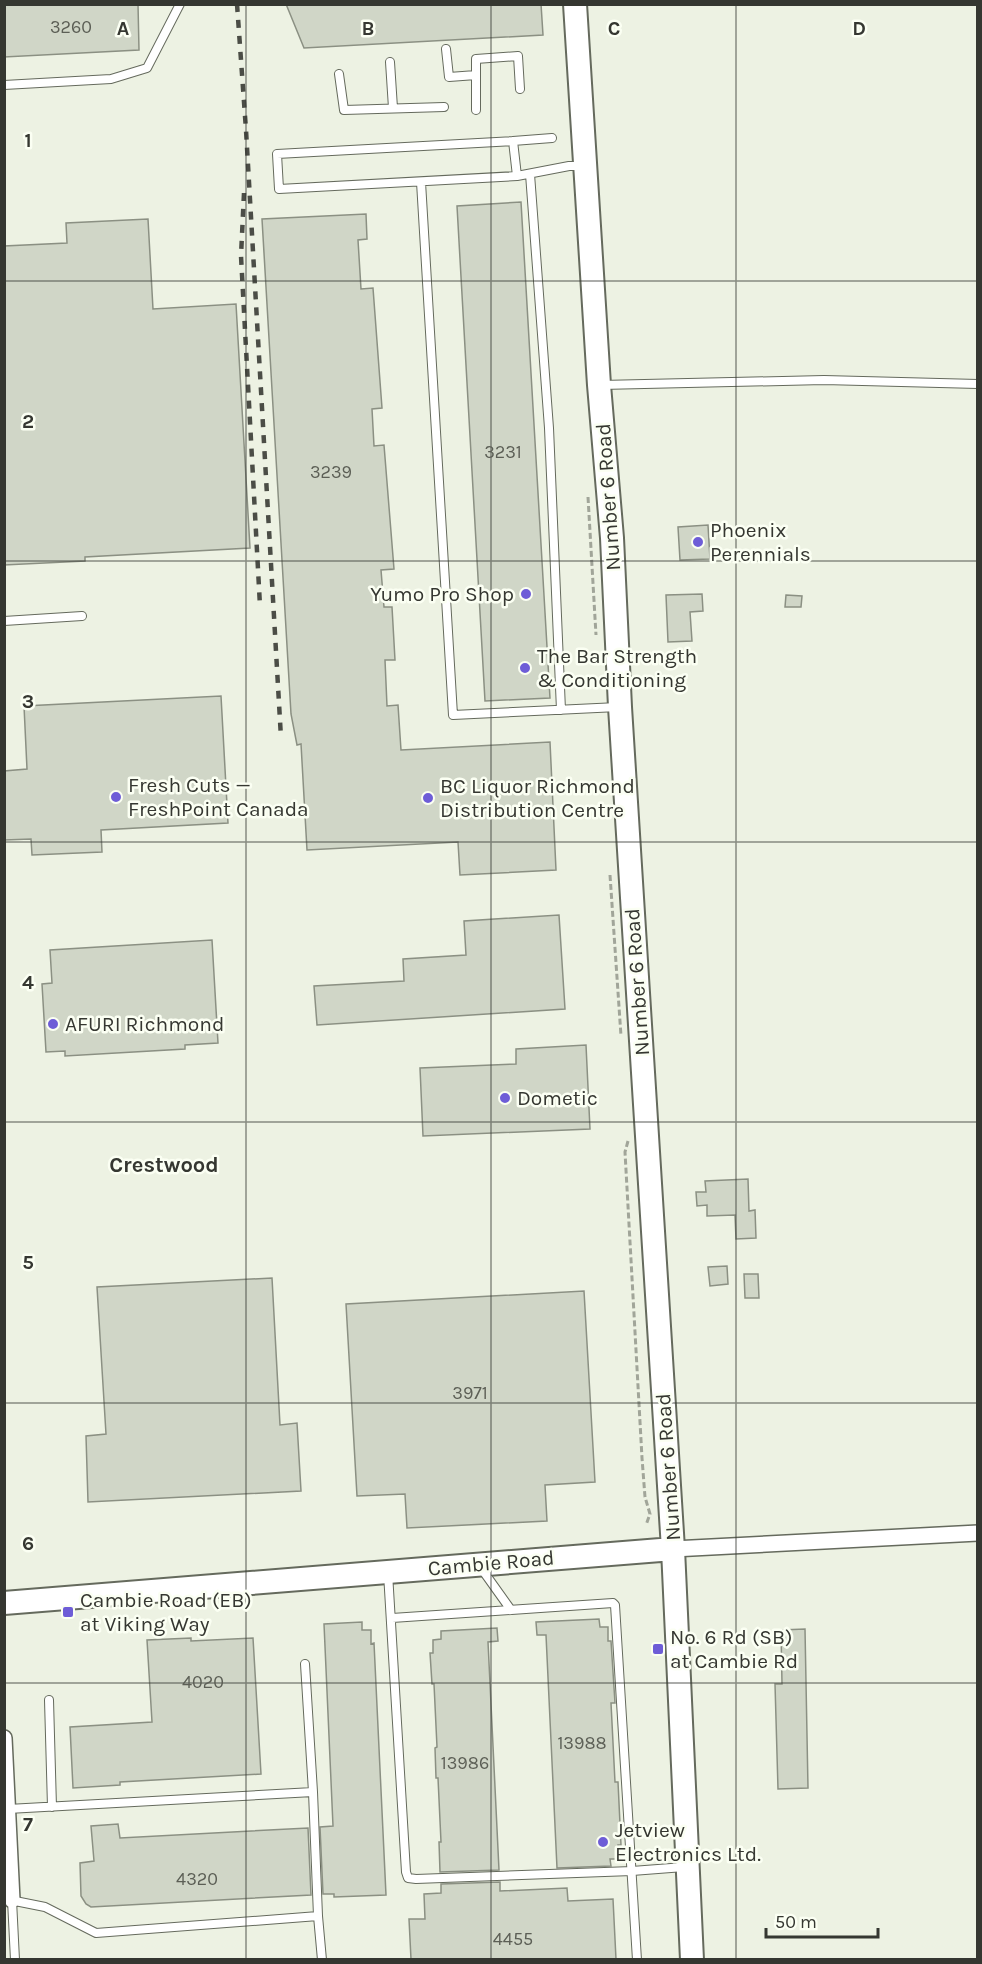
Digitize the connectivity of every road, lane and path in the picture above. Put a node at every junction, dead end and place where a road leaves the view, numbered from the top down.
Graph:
1 (180, 4) edge
2 (575, 4) edge
3 (446, 49) dead end
4 (390, 62) dead end
5 (339, 74) dead end
6 (476, 75) junction
7 (4, 85) edge
8 (520, 90) dead end
9 (444, 107) dead end
10 (393, 108) junction
11 (476, 110) dead end
12 (552, 138) dead end
13 (513, 141) junction
14 (585, 166) junction
15 (530, 174) junction
16 (517, 176) junction
17 (422, 182) junction
18 (978, 384) edge
19 (599, 385) junction
20 (588, 496) dead end
21 (82, 616) dead end
22 (4, 621) edge
23 (597, 638) dead end
24 (620, 707) junction
25 (561, 710) junction
26 (610, 874) dead end
27 (619, 1029) dead end
28 (625, 1152) dead end
29 (646, 1525) dead end
30 (978, 1533) edge
31 (673, 1549) junction
32 (478, 1564) junction
33 (388, 1572) junction
34 (4, 1603) edge
35 (511, 1610) junction
36 (392, 1618) junction
37 (305, 1664) dead end
38 (49, 1700) dead end
39 (4, 1738) edge
40 (5, 1753) edge
41 (313, 1792) junction
42 (52, 1807) junction
43 (8, 1809) junction
44 (688, 1866) junction
45 (632, 1871) junction
46 (7, 1902) edge
47 (318, 1916) junction
48 (15, 1959) edge
49 (322, 1959) edge
50 (638, 1959) edge
51 (692, 1959) edge

1 - 7 lane
2 - 14 main road, Number 6 Road
3 - 6 lane
4 - 10 lane
5 - 10 lane
6 - 8 lane
6 - 11 lane
9 - 10 lane
12 - 13 lane
13 - 16 lane
13 - 17 lane
14 - 15 lane
14 - 19 main road, Number 6 Road
15 - 16 lane
15 - 25 lane
16 - 17 lane
17 - 25 lane
18 - 19 lane
19 - 24 main road, Number 6 Road
20 - 23 path
21 - 22 lane
24 - 25 lane
24 - 31 main road, Number 6 Road
26 - 27 path
28 - 29 path
30 - 31 street, Cambie Road
31 - 32 main road, Cambie Road
31 - 44 main road, Number 6 Road
32 - 33 main road, Cambie Road
32 - 35 lane
33 - 34 main road, Cambie Road
33 - 36 lane
35 - 36 lane
35 - 45 lane
36 - 45 lane
37 - 41 lane
38 - 42 lane
39 - 40 street
40 - 43 street
41 - 42 lane
41 - 47 lane
42 - 43 lane
43 - 46 street
44 - 45 lane
44 - 51 main road, Number 6 Road
45 - 50 lane
46 - 47 lane
46 - 48 lane
47 - 49 lane

